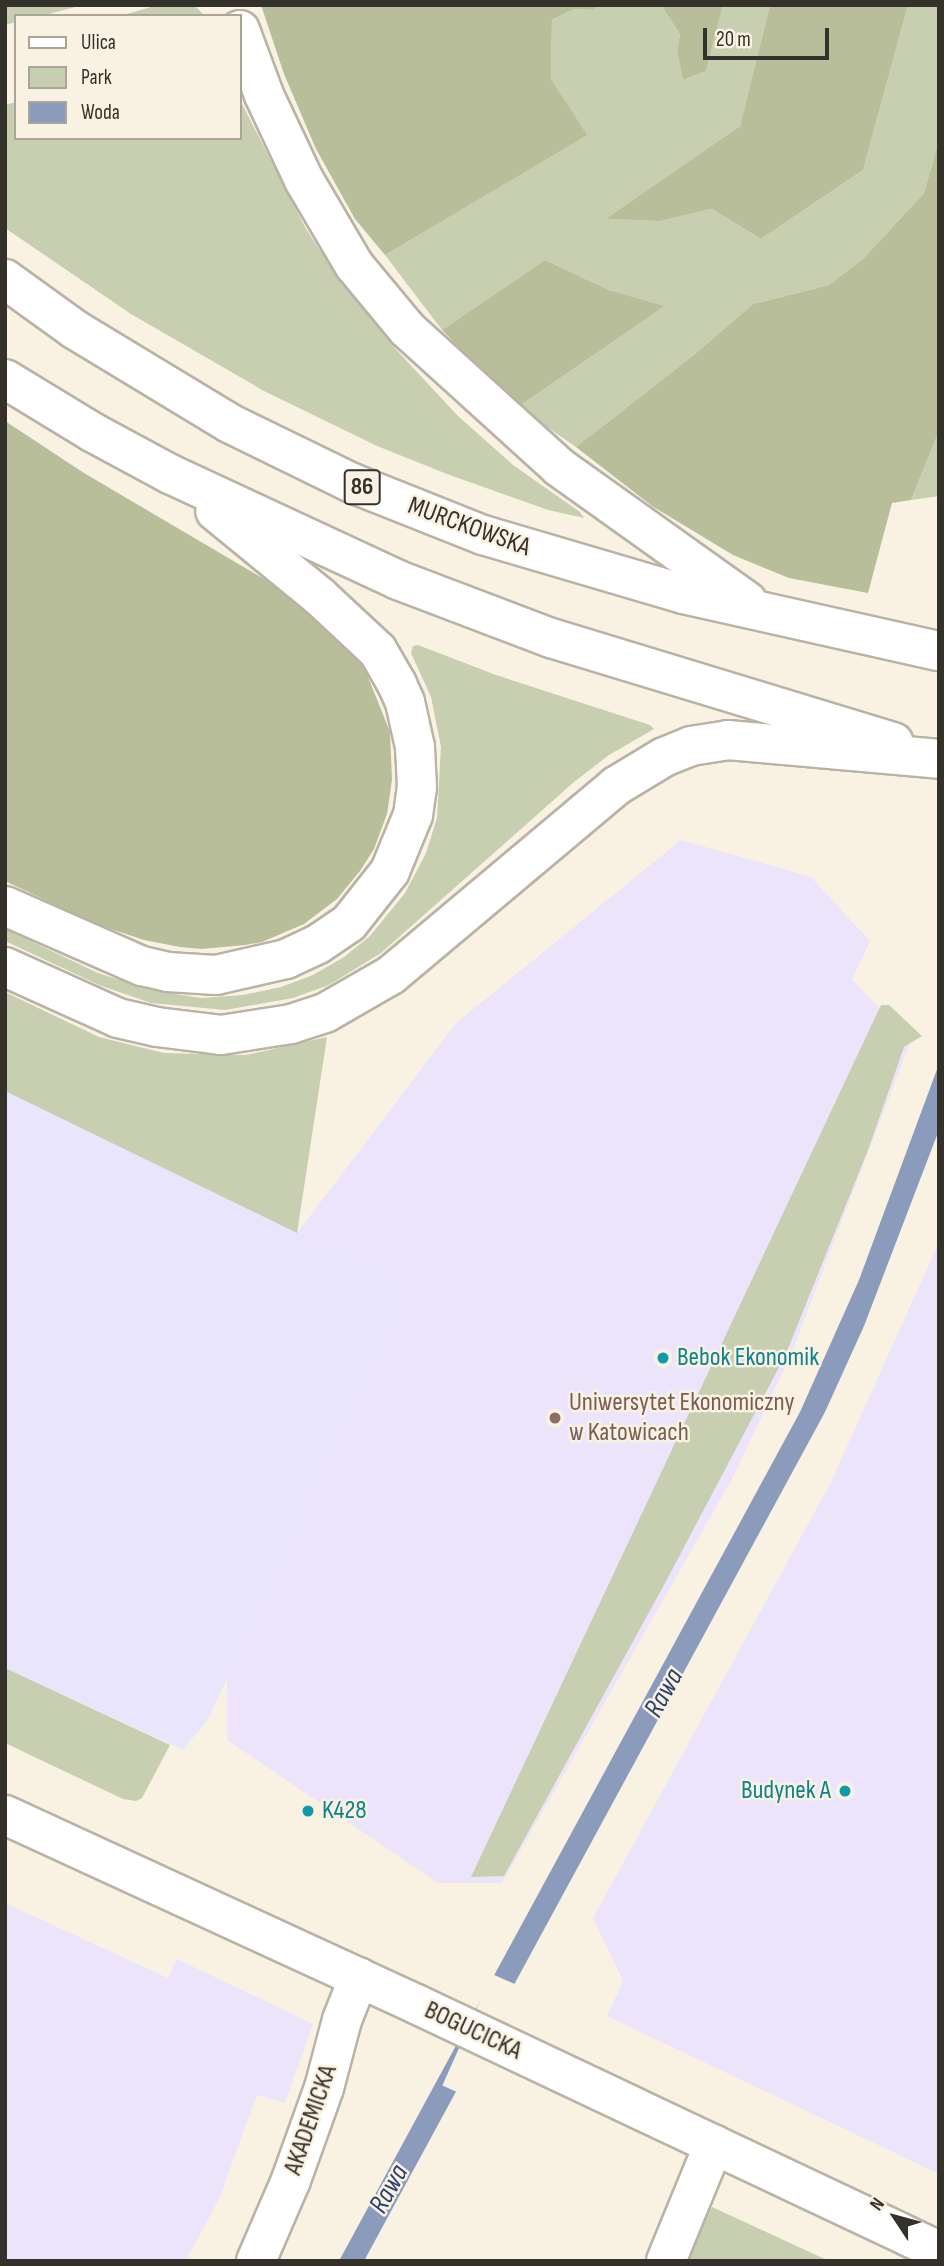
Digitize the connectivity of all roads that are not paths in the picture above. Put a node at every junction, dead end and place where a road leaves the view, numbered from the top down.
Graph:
1 (242, 35) edge
2 (5, 279) edge
3 (5, 379) edge
4 (170, 474) junction
5 (757, 608) junction
6 (939, 651) edge
7 (838, 737) junction
8 (939, 758) edge
9 (5, 906) edge
10 (5, 967) edge
11 (5, 1815) edge
12 (359, 1977) junction
13 (714, 2144) junction
14 (939, 2251) edge
15 (256, 2261) edge
16 (666, 2261) edge

1 - 5 main road
2 - 5 main road, MURCKOWSKA / 86
3 - 4 main road
4 - 7 main road
4 - 9 main road
5 - 6 main road, MURCKOWSKA / 86
7 - 8 main road
7 - 10 main road
11 - 12 main road, BOGUCICKA
12 - 13 main road, BOGUCICKA
12 - 15 main road, AKADEMICKA
13 - 14 main road, BOGUCICKA
13 - 16 main road

